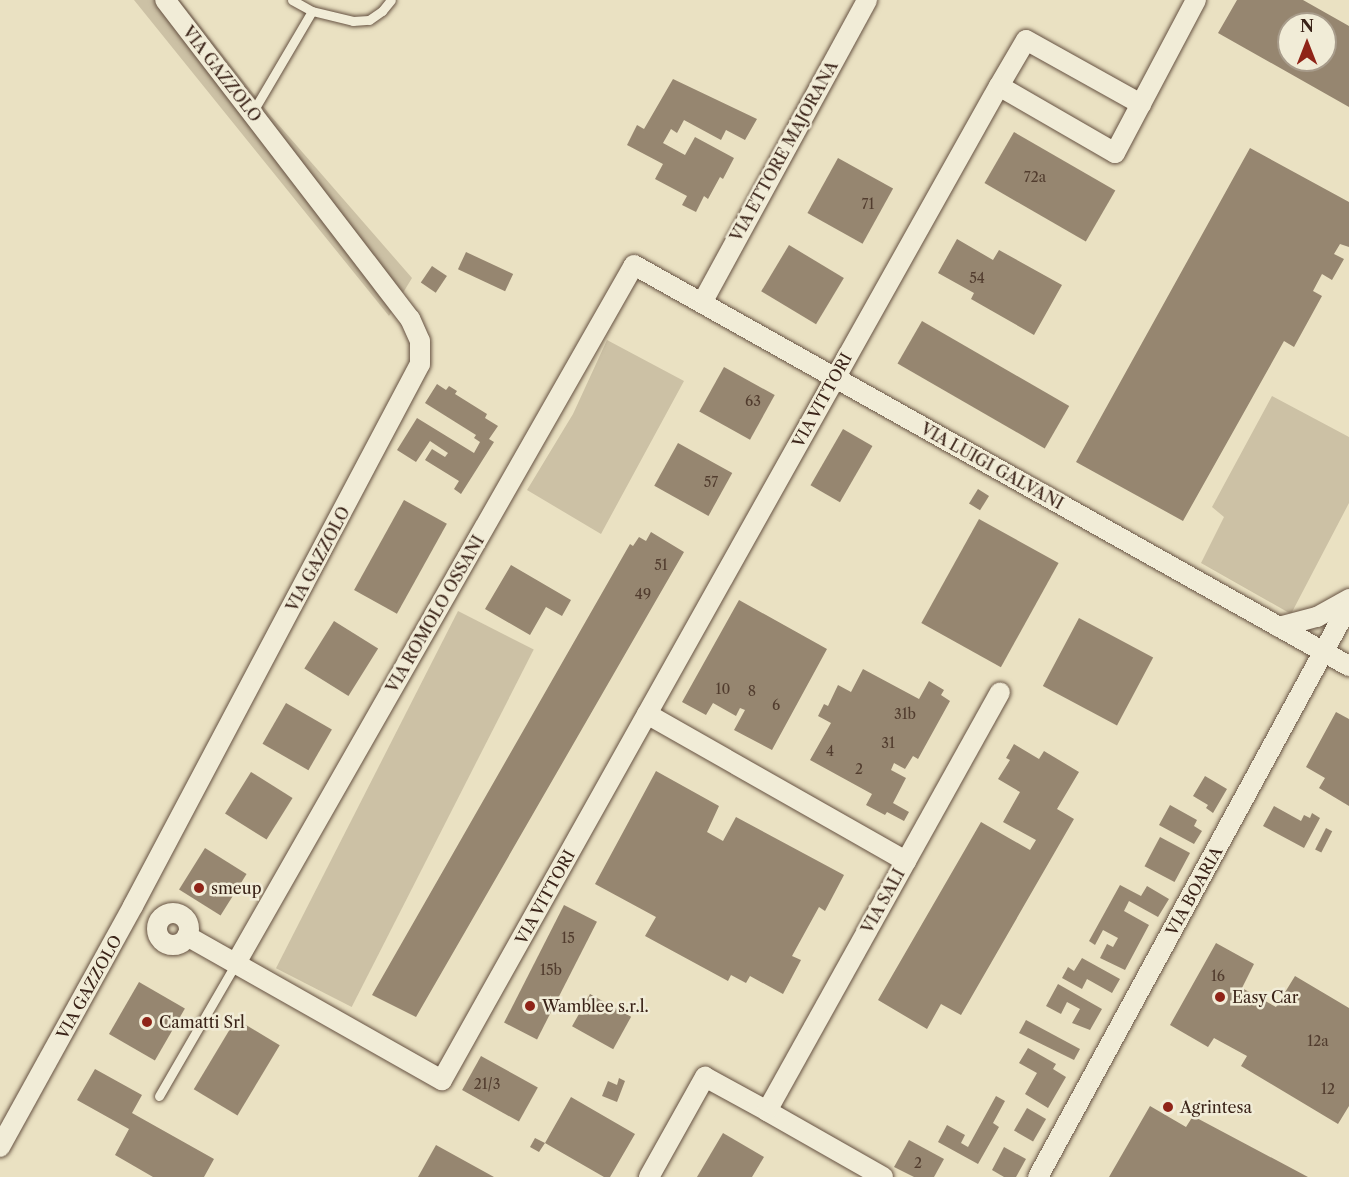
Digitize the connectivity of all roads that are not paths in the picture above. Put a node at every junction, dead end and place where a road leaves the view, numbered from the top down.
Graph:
1 (165, 0) edge
2 (292, 0) edge
3 (391, 0) edge
4 (867, 0) edge
5 (1196, 0) edge
6 (312, 11) junction
7 (999, 86) junction
8 (1141, 104) junction
9 (252, 113) junction
10 (634, 265) joint
11 (702, 303) junction
12 (835, 377) junction
13 (1349, 600) edge
14 (1349, 605) edge
15 (1279, 627) junction
16 (1324, 652) junction
17 (1349, 666) edge
18 (1000, 692) dead end
19 (647, 714) junction
20 (906, 861) junction
21 (133, 906) junction
22 (236, 963) junction
23 (159, 1096) dead end
24 (767, 1111) junction
25 (0, 1148) edge
26 (649, 1177) edge
27 (883, 1177) edge
28 (1038, 1177) edge

1 - 9 street, VIA GAZZOLO
2 - 6 lane
3 - 6 lane
4 - 11 street, VIA ETTORE MAJORANA
5 - 8 street
6 - 9 lane
7 - 8 street, VIA VITTORI
7 - 8 street
7 - 12 street, VIA VITTORI
9 - 21 street, VIA GAZZOLO
10 - 11 street, VIA LUIGI GALVANI
10 - 22 street, VIA ROMOLO OSSANI
11 - 12 street, VIA LUIGI GALVANI
12 - 15 street, VIA LUIGI GALVANI
12 - 19 street, VIA VITTORI
13 - 15 street
14 - 16 street, VIA BOARIA
15 - 16 street, VIA LUIGI GALVANI
16 - 17 street, VIA LUIGI GALVANI
16 - 28 street, VIA BOARIA
18 - 20 street, VIA SALI
19 - 20 street
19 - 22 street, VIA VITTORI
20 - 24 street, VIA SALI
21 - 22 street
21 - 25 street, VIA GAZZOLO
22 - 23 lane
24 - 26 street
24 - 27 street

